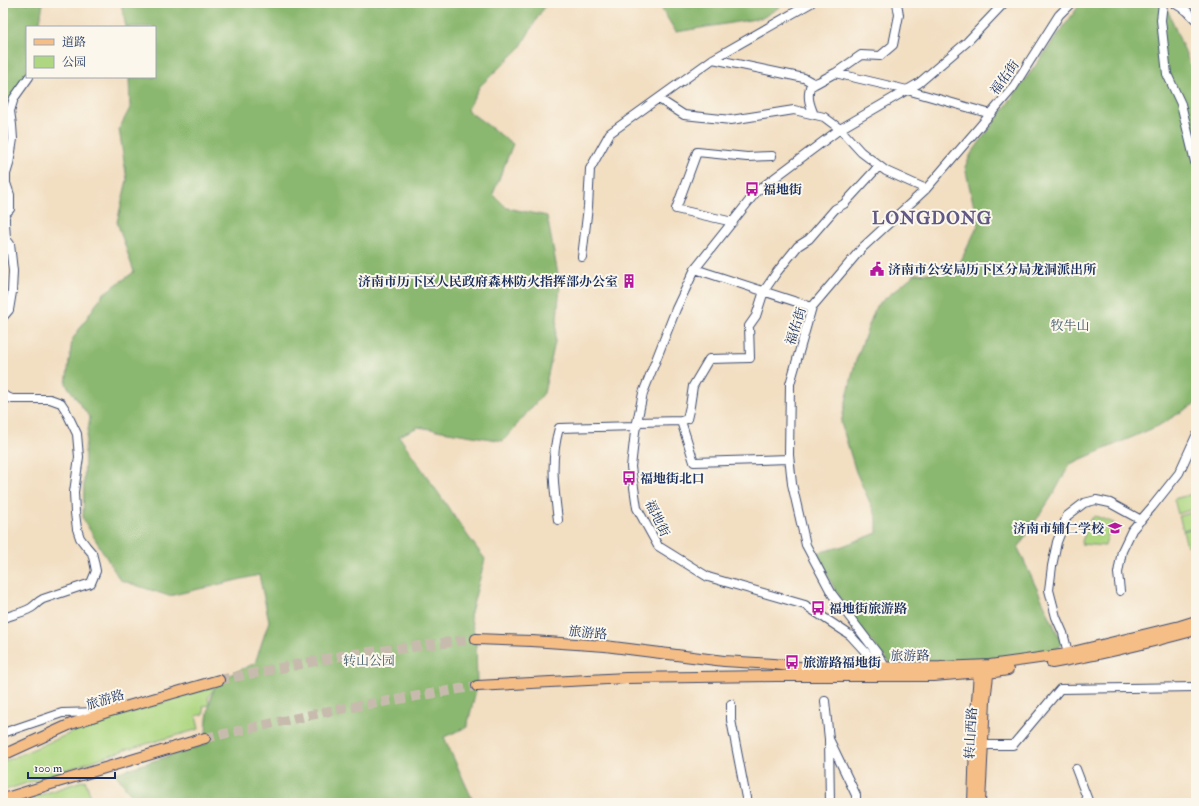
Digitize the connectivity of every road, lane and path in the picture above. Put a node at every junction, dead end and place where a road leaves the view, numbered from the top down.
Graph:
1 (811, 3) edge
2 (897, 3) edge
3 (1004, 3) edge
4 (1071, 3) edge
5 (1163, 3) edge
6 (1174, 3) edge
7 (1196, 20) edge
8 (713, 59) junction
9 (835, 73) junction
10 (28, 78) edge
11 (815, 84) junction
12 (907, 90) junction
13 (659, 99) junction
14 (991, 114) junction
15 (814, 115) junction
16 (840, 129) junction
17 (772, 156) dead end
18 (879, 166) junction
19 (1196, 166) edge
20 (926, 189) junction
21 (733, 222) junction
22 (582, 257) dead end
23 (695, 269) junction
24 (764, 291) junction
25 (812, 307) junction
26 (3, 317) edge
27 (4, 397) edge
28 (681, 421) junction
29 (637, 424) junction
30 (1196, 436) edge
31 (789, 460) junction
32 (558, 520) dead end
33 (1141, 520) junction
34 (1120, 591) dead end
35 (3, 618) edge
36 (1196, 621) edge
37 (1196, 630) edge
38 (476, 640) tunnel mouth
39 (1068, 653) junction
40 (984, 669) junction
41 (885, 671) junction
42 (219, 680) tunnel mouth
43 (477, 686) tunnel mouth
44 (1196, 687) edge
45 (825, 702) dead end
46 (731, 704) dead end
47 (107, 712) junction
48 (3, 733) edge
49 (205, 738) tunnel mouth
50 (829, 739) junction
51 (983, 745) junction
52 (3, 755) edge
53 (1076, 769) dead end
54 (3, 799) edge
55 (748, 803) edge
56 (830, 803) edge
57 (856, 803) edge
58 (973, 803) edge
59 (980, 803) edge
60 (1089, 803) edge

1 - 8 street
2 - 9 street
3 - 12 street, 福地街
4 - 14 street, 福佑街
5 - 19 street
6 - 7 street
8 - 11 street
8 - 13 street
9 - 11 street
9 - 12 street
10 - 26 street
11 - 15 street
12 - 14 street
12 - 16 street, 福地街
13 - 15 street
13 - 22 street
14 - 20 street, 福佑街
15 - 16 street
16 - 18 street
16 - 21 street, 福地街
17 - 21 street
18 - 20 street
18 - 24 street
20 - 25 street, 福佑街
21 - 23 street, 福地街
23 - 24 street
23 - 29 street, 福地街
24 - 25 street
24 - 28 street
25 - 31 street, 福佑街
27 - 35 street
28 - 29 street
28 - 31 street
29 - 32 street
29 - 41 street, 福地街
30 - 33 street
31 - 41 street, 福佑街
33 - 34 street
33 - 39 street
36 - 39 main road, 旅游路
37 - 40 main road, 旅游路
38 - 41 main road, 旅游路
39 - 40 main road, 旅游路
40 - 41 main road, 旅游路
40 - 51 main road, 转山西路
40 - 58 main road, 转山西路
41 - 43 main road, 旅游路
42 - 47 main road, 旅游路
44 - 51 street
45 - 50 street
46 - 55 street
47 - 48 street
47 - 52 main road, 旅游路
49 - 54 main road
50 - 56 street
50 - 57 street
51 - 59 main road, 转山西路
53 - 60 street

